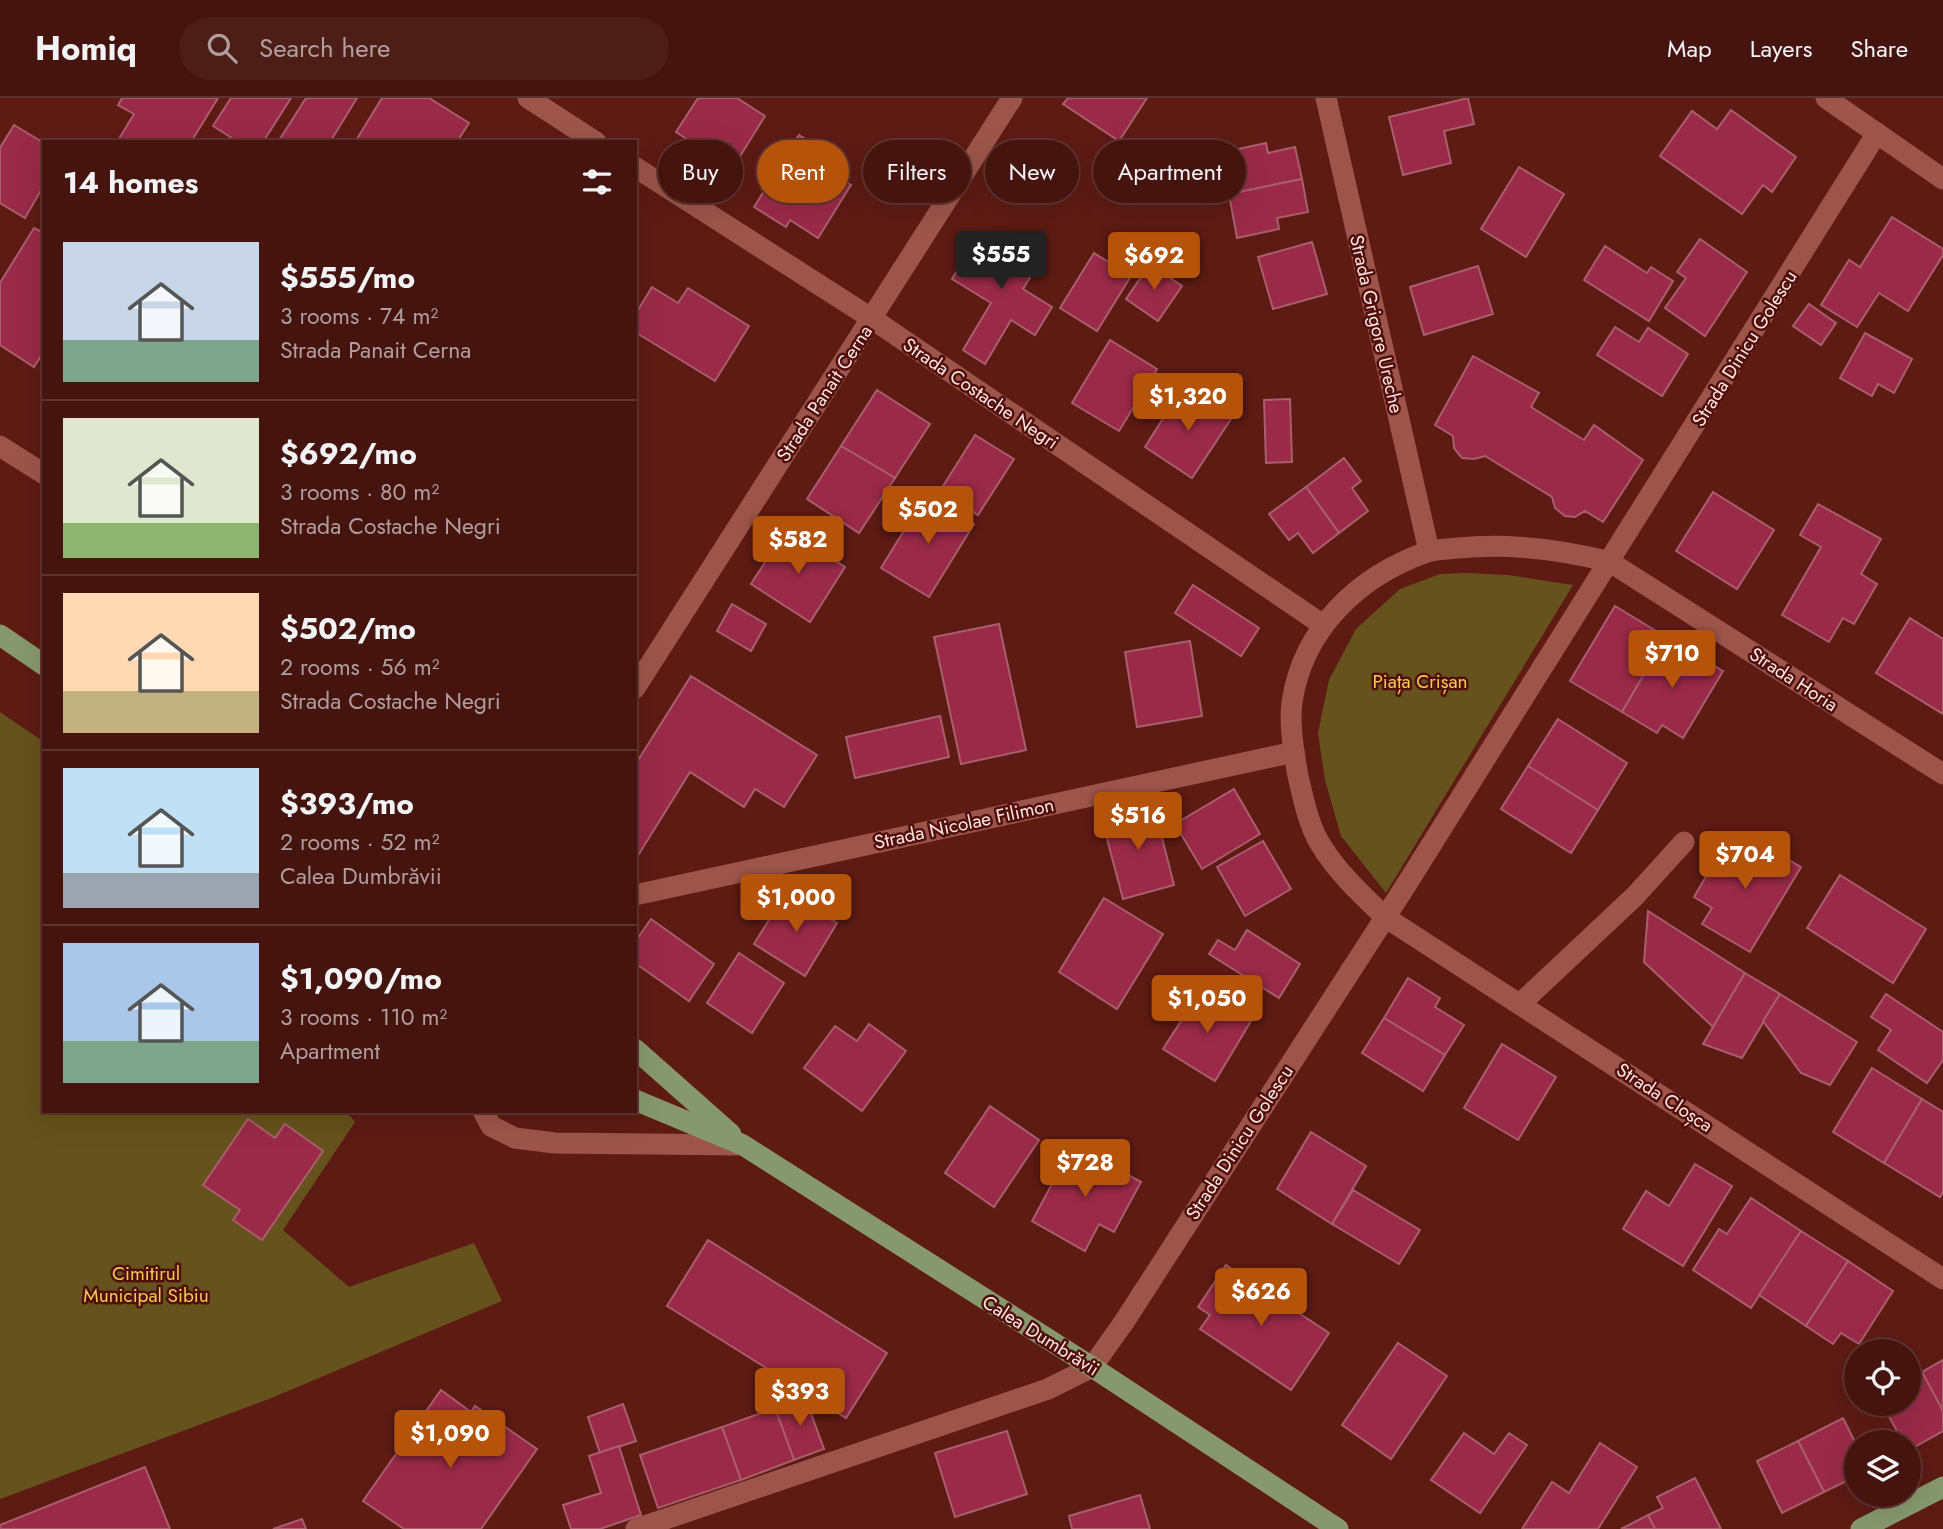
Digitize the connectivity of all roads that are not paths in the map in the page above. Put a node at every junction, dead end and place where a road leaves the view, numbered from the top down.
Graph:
1 (528, 98) edge
2 (1012, 98) edge
3 (1326, 98) edge
4 (1826, 98) edge
5 (1877, 133) junction
6 (593, 140) edge
7 (637, 168) edge
8 (1943, 179) edge
9 (872, 318) junction
10 (0, 446) edge
11 (42, 473) edge
12 (1429, 551) junction
13 (1610, 562) junction
14 (1323, 625) junction
15 (0, 635) edge
16 (42, 664) edge
17 (637, 685) edge
18 (1294, 752) junction
19 (1943, 774) edge
20 (1684, 842) dead end
21 (637, 895) edge
22 (1385, 917) junction
23 (1521, 1003) junction
24 (637, 1051) edge
25 (637, 1101) edge
26 (484, 1113) edge
27 (743, 1144) junction
28 (1943, 1279) edge
29 (1092, 1367) junction
30 (1943, 1487) edge
31 (636, 1529) edge
32 (1338, 1529) edge
33 (1861, 1529) edge

1 - 6 street
2 - 9 street, Strada Panait Cerna
3 - 12 street, Strada Grigore Ureche
4 - 5 street
5 - 8 street
5 - 13 street, Strada Dinicu Golescu
7 - 9 street, Strada Costache Negri
9 - 14 street, Strada Costache Negri
9 - 17 street, Strada Panait Cerna
10 - 11 street
12 - 13 street
12 - 14 street
13 - 19 street, Strada Horia
13 - 22 street
14 - 18 street
15 - 16 main road
18 - 21 street, Strada Nicolae Filimon
18 - 22 street
20 - 23 street
22 - 23 street, Strada Cloșca
22 - 29 street, Strada Dinicu Golescu
23 - 28 street, Strada Cloșca
24 - 27 main road, Calea Dumbrăvii
25 - 27 main road, Calea Dumbrăvii
26 - 27 street
27 - 29 main road, Calea Dumbrăvii
29 - 31 street
29 - 32 main road, Calea Dumbrăvii
30 - 33 main road

